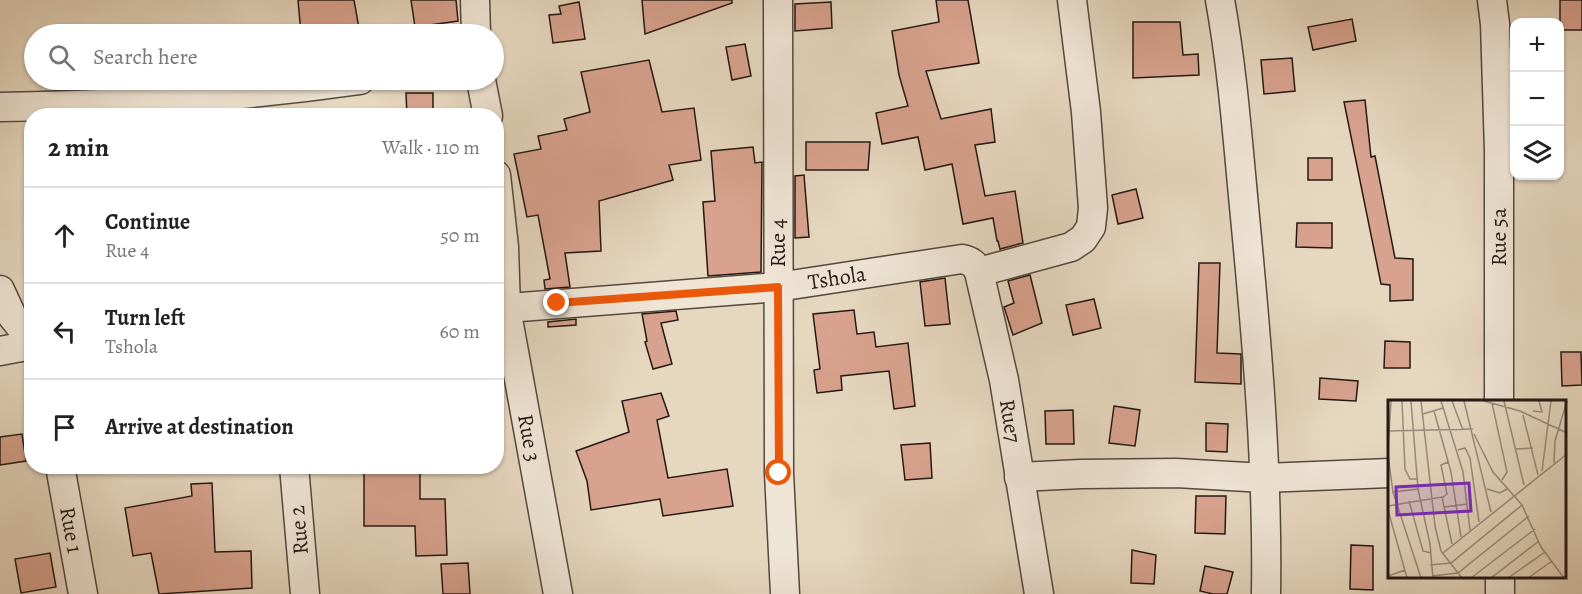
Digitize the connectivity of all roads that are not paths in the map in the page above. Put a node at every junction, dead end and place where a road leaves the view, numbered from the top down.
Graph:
1 (475, 0) edge
2 (778, 0) edge
3 (1072, 0) edge
4 (1220, 0) edge
5 (1492, 0) edge
6 (476, 24) edge
7 (280, 90) edge
8 (483, 90) edge
9 (0, 106) edge
10 (486, 108) edge
11 (971, 265) junction
12 (778, 287) junction
13 (0, 290) edge
14 (504, 308) edge
15 (504, 323) edge
16 (24, 332) edge
17 (24, 345) edge
18 (0, 351) edge
19 (1499, 400) edge
20 (1388, 473) edge
21 (61, 474) edge
22 (295, 474) edge
23 (1019, 477) junction
24 (1265, 478) junction
25 (83, 594) edge
26 (305, 594) edge
27 (558, 594) edge
28 (785, 594) edge
29 (1039, 594) edge
30 (1266, 594) edge

1 - 6 street
2 - 12 street, Rue 4
3 - 11 street, Tshola
4 - 24 street
5 - 19 street, Rue 5a
7 - 9 street
8 - 10 street
11 - 12 street, Tshola
11 - 23 street, Rue7
12 - 14 street, Tshola
12 - 28 street, Rue 4
13 - 16 street
15 - 27 street, Rue 3
17 - 18 street
20 - 24 street
21 - 25 street, Rue 1
22 - 26 street, Rue 2
23 - 24 street
23 - 29 street, Rue7
24 - 30 street

